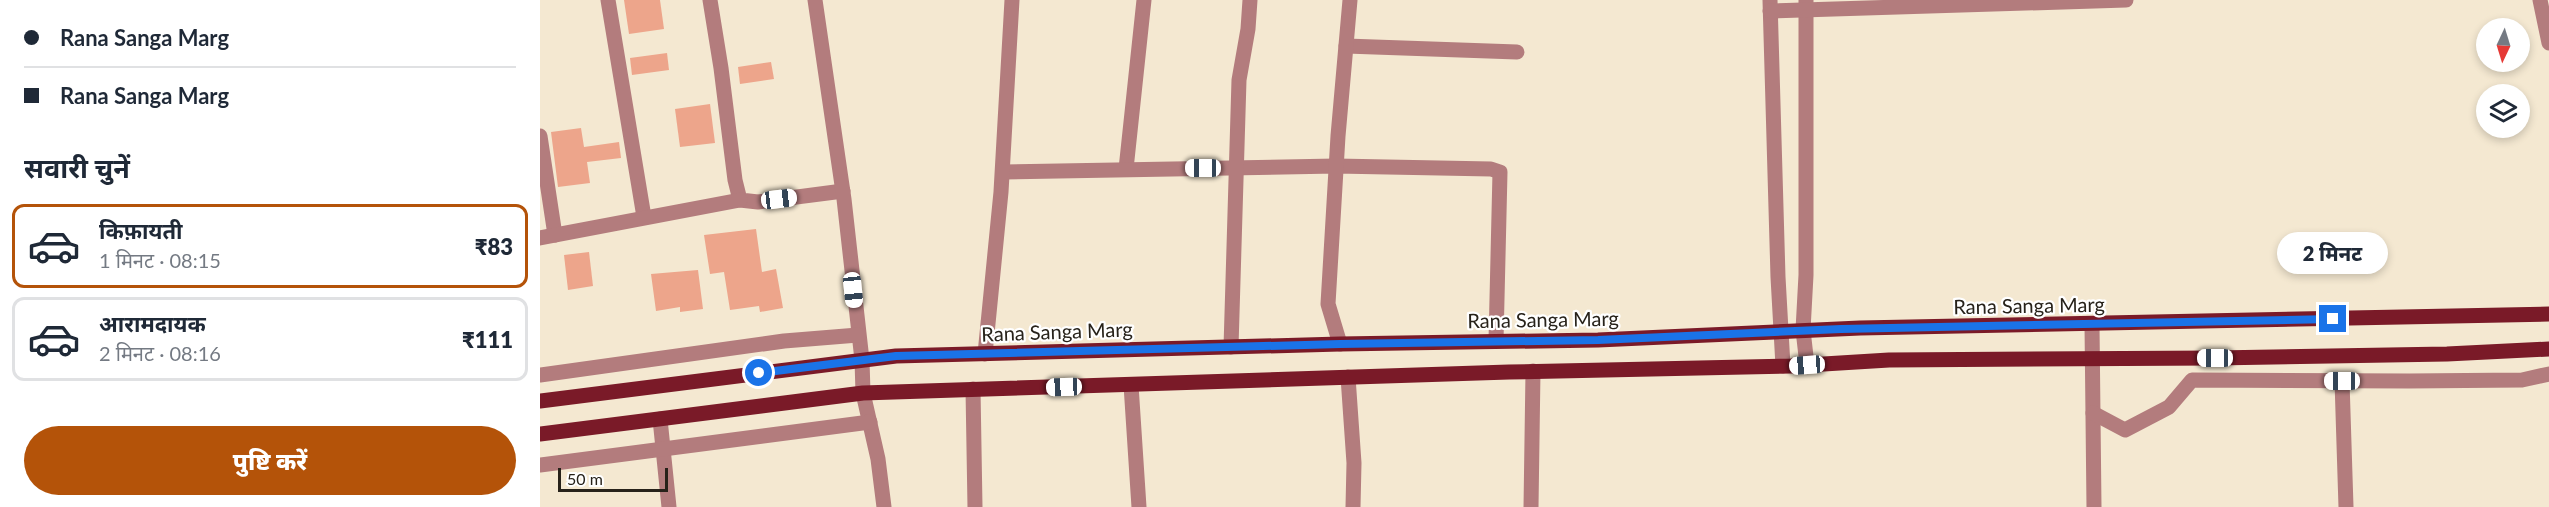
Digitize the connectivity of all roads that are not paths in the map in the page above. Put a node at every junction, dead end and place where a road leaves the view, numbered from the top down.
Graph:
1 (608, 0) edge
2 (710, 0) edge
3 (815, 0) edge
4 (1012, 0) edge
5 (1144, 0) edge
6 (1250, 0) edge
7 (1350, 0) edge
8 (2126, 0) edge
9 (2540, 0) edge
10 (1805, 5) edge
11 (1770, 6) edge
12 (2549, 43) edge
13 (1346, 46) junction
14 (1517, 52) dead end
15 (540, 136) edge
16 (1336, 166) junction
17 (1237, 168) junction
18 (1126, 169) junction
19 (1003, 172) junction
20 (843, 191) junction
21 (740, 200) junction
22 (644, 218) junction
23 (547, 236) edge
24 (2549, 314) edge
25 (2092, 325) junction
26 (1803, 330) junction
27 (1781, 331) junction
28 (858, 335) junction
29 (1496, 341) junction
30 (1340, 344) junction
31 (1231, 347) junction
32 (2549, 349) edge
33 (985, 354) junction
34 (2093, 359) junction
35 (862, 360) junction
36 (1807, 365) junction
37 (1783, 366) junction
38 (1533, 371) junction
39 (2549, 374) edge
40 (540, 375) edge
41 (1348, 377) junction
42 (2342, 381) junction
43 (1131, 385) junction
44 (973, 390) junction
45 (863, 393) junction
46 (540, 401) edge
47 (2093, 413) junction
48 (660, 419) junction
49 (870, 422) junction
50 (540, 434) edge
51 (663, 448) junction
52 (540, 465) edge
53 (669, 507) edge
54 (884, 507) edge
55 (975, 507) edge
56 (1139, 507) edge
57 (1353, 507) edge
58 (1531, 507) edge
59 (2094, 507) edge
60 (2346, 507) edge

1 - 22 street
2 - 21 street
3 - 20 street
4 - 19 street
5 - 18 street
6 - 17 street
7 - 13 street
8 - 10 street
9 - 12 street
10 - 11 street
10 - 26 street
11 - 27 street
13 - 14 street
13 - 16 street
15 - 23 street
16 - 17 street
16 - 29 street
16 - 30 street
17 - 18 street
17 - 31 street
18 - 19 street
19 - 33 street
20 - 21 street
20 - 28 street
21 - 22 street
22 - 23 street
24 - 25 main road, Rana Sanga Marg
25 - 26 main road, Rana Sanga Marg
25 - 34 street
26 - 27 main road, Rana Sanga Marg
26 - 36 street
27 - 29 main road, Rana Sanga Marg
27 - 37 street
28 - 35 street
28 - 40 street
29 - 30 main road, Rana Sanga Marg
30 - 31 main road, Rana Sanga Marg
31 - 33 main road, Rana Sanga Marg
32 - 34 main road
33 - 35 main road, Rana Sanga Marg
34 - 36 main road
34 - 47 street
35 - 45 street
35 - 46 main road, Rana Sanga Marg
36 - 37 main road
37 - 38 main road
38 - 41 main road
38 - 58 street
39 - 42 street
41 - 43 main road
41 - 57 street
42 - 47 street
42 - 60 street
43 - 44 main road
43 - 56 street
44 - 45 main road
44 - 55 street
45 - 48 main road
45 - 49 street
47 - 59 street
48 - 50 main road
48 - 51 street
49 - 51 street
49 - 54 street
51 - 52 street
51 - 53 street

